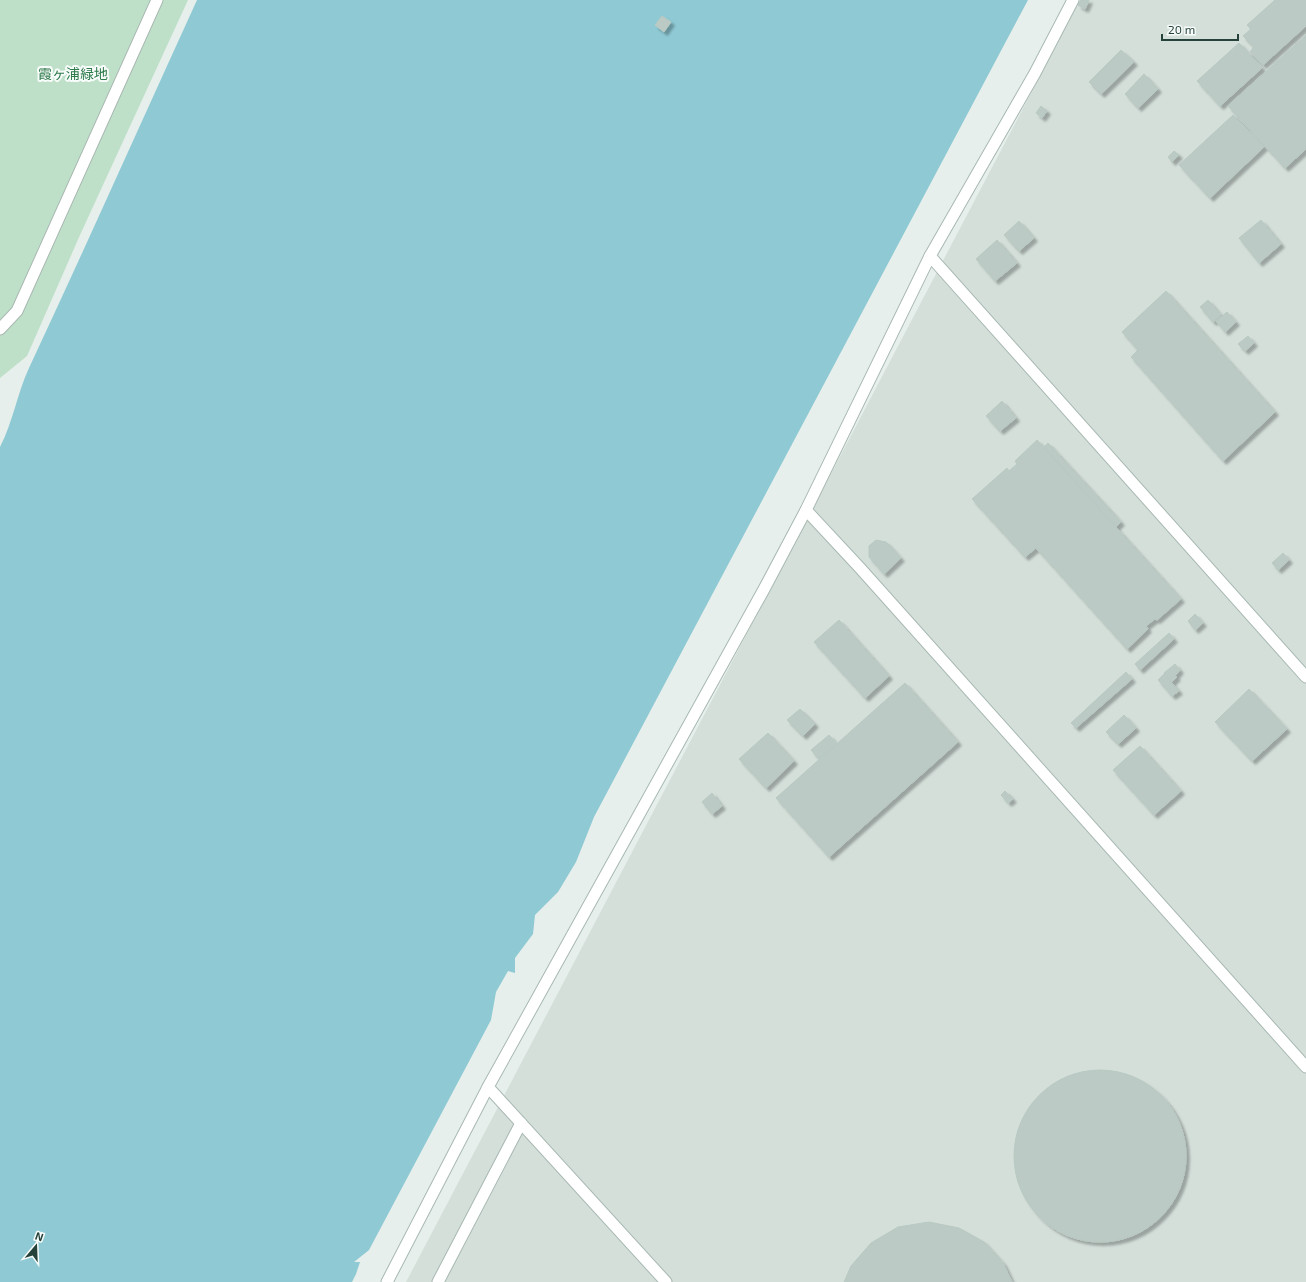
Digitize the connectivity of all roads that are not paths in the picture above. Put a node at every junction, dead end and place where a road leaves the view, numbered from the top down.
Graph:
1 (157, 0) edge
2 (1073, 0) edge
3 (930, 256) junction
4 (0, 328) edge
5 (806, 510) junction
6 (1306, 677) edge
7 (1306, 1066) edge
8 (488, 1087) junction
9 (521, 1123) junction
10 (387, 1282) edge
11 (438, 1282) edge
12 (666, 1282) edge

1 - 4 lane
2 - 3 lane
3 - 5 lane
3 - 6 lane
5 - 7 lane
5 - 8 lane
8 - 9 lane
8 - 10 lane
9 - 11 lane
9 - 12 lane

